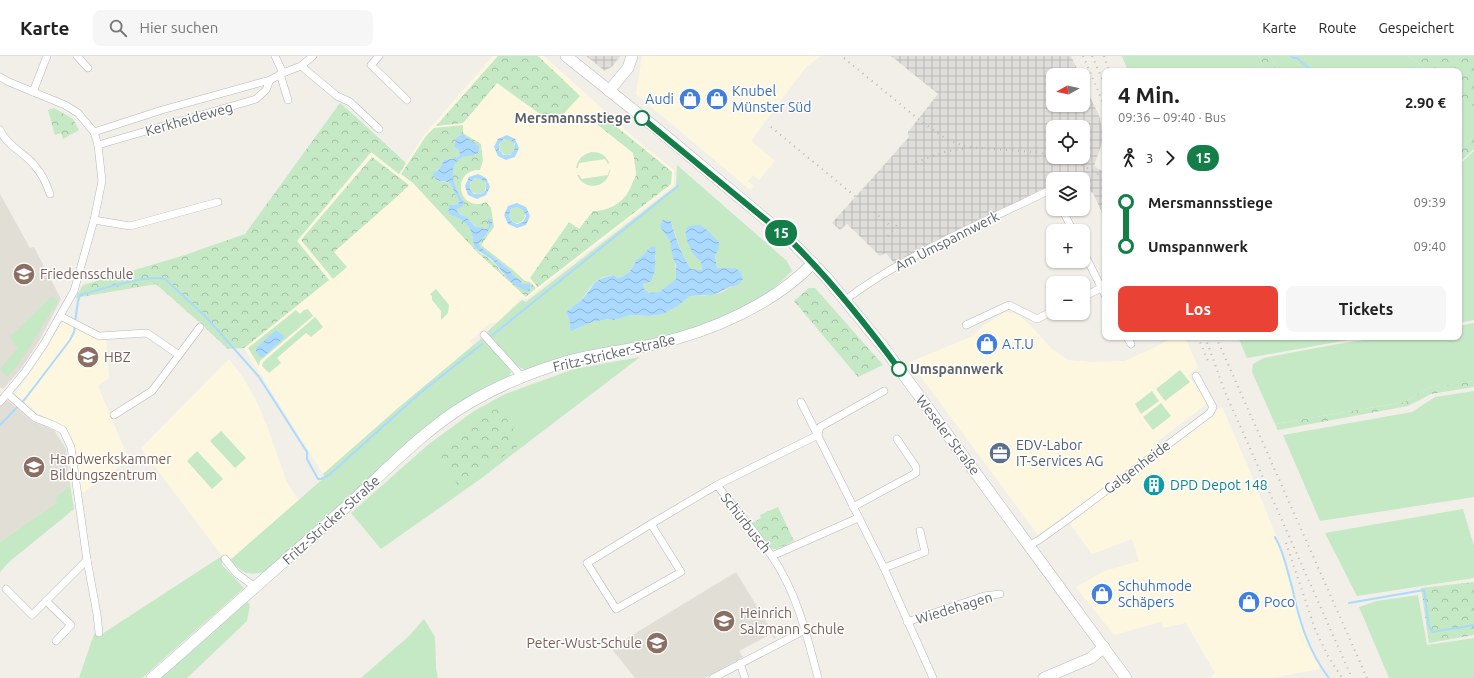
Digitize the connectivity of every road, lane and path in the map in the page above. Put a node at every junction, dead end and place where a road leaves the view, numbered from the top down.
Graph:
1 (47, 56) edge
2 (77, 56) edge
3 (275, 56) edge
4 (313, 56) edge
5 (379, 56) edge
6 (566, 56) edge
7 (632, 56) edge
8 (301, 66) junction
9 (88, 68) dead end
10 (282, 74) junction
11 (0, 77) edge
12 (270, 80) junction
13 (609, 91) junction
14 (33, 92) junction
15 (288, 100) dead end
16 (407, 100) dead end
17 (379, 129) dead end
18 (0, 130) edge
19 (94, 132) junction
20 (98, 145) junction
21 (1046, 192) edge
22 (50, 194) dead end
23 (218, 202) dead end
24 (94, 220) junction
25 (813, 262) junction
26 (1090, 265) edge
27 (1101, 288) joint
28 (1090, 294) edge
29 (845, 300) junction
30 (1046, 314) edge
31 (64, 318) junction
32 (966, 325) dead end
33 (200, 327) dead end
34 (484, 335) dead end
35 (1129, 340) edge
36 (1131, 344) dead end
37 (179, 355) junction
38 (1196, 376) dead end
39 (522, 377) junction
40 (884, 391) dead end
41 (8, 394) junction
42 (0, 402) edge
43 (801, 402) dead end
44 (114, 415) dead end
45 (818, 435) junction
46 (896, 439) dead end
47 (716, 485) junction
48 (853, 508) junction
49 (858, 518) junction
50 (651, 524) junction
51 (920, 531) dead end
52 (1030, 545) junction
53 (772, 556) junction
54 (225, 559) dead end
55 (87, 560) junction
56 (884, 568) junction
57 (255, 587) junction
58 (6, 589) dead end
59 (1000, 594) dead end
60 (46, 601) junction
61 (907, 622) junction
62 (806, 630) junction
63 (99, 633) dead end
64 (56, 641) dead end
65 (1104, 647) junction
66 (740, 663) junction
67 (152, 678) edge
68 (713, 678) edge
69 (745, 678) edge
70 (818, 678) edge
71 (933, 678) edge
72 (1044, 678) edge
73 (1126, 678) edge

1 - 14 street
2 - 9 street
3 - 10 street
4 - 8 street, Kerkheideweg
5 - 16 street
6 - 13 main road, Weseler Straße
7 - 13 main road
8 - 10 street, Kerkheideweg
8 - 17 street
10 - 12 street, Kerkheideweg
10 - 15 street
11 - 14 street
12 - 19 street, Kerkheideweg
12 - 20 street, Kerkheideweg
13 - 25 main road, Weseler Straße
14 - 19 street
18 - 22 street
19 - 20 street
20 - 24 street
21 - 29 street, Am Umspannwerk
23 - 24 street
24 - 31 street
25 - 29 main road, Weseler Straße
25 - 39 main road, Fritz-Stricker-Straße
26 - 27 street
27 - 28 street
29 - 52 main road, Weseler Straße
30 - 32 street
31 - 37 street
31 - 41 street
33 - 37 street
34 - 39 street
35 - 36 street
37 - 44 street
38 - 52 street, Galgenheide
39 - 57 main road, Fritz-Stricker-Straße
40 - 45 street
41 - 42 street
41 - 55 street
43 - 45 street, Wiedehagen
45 - 47 street
45 - 48 street, Wiedehagen
46 - 48 street
47 - 50 street, Schürbusch
47 - 53 street, Schürbusch
48 - 49 street, Wiedehagen
49 - 53 street
49 - 56 street, Wiedehagen
50 - 50 street, Schürbusch
51 - 56 street
52 - 65 main road, Weseler Straße
53 - 62 street, Schürbusch
54 - 57 street
55 - 60 street
55 - 63 street
56 - 61 street, Wiedehagen
57 - 67 main road, Fritz-Stricker-Straße
58 - 60 street
59 - 61 street, Wiedehagen
60 - 64 street
61 - 71 street, Wiedehagen
62 - 66 street
62 - 70 street, Schürbusch
65 - 72 main road
65 - 73 main road, Weseler Straße
66 - 68 street
66 - 69 street

